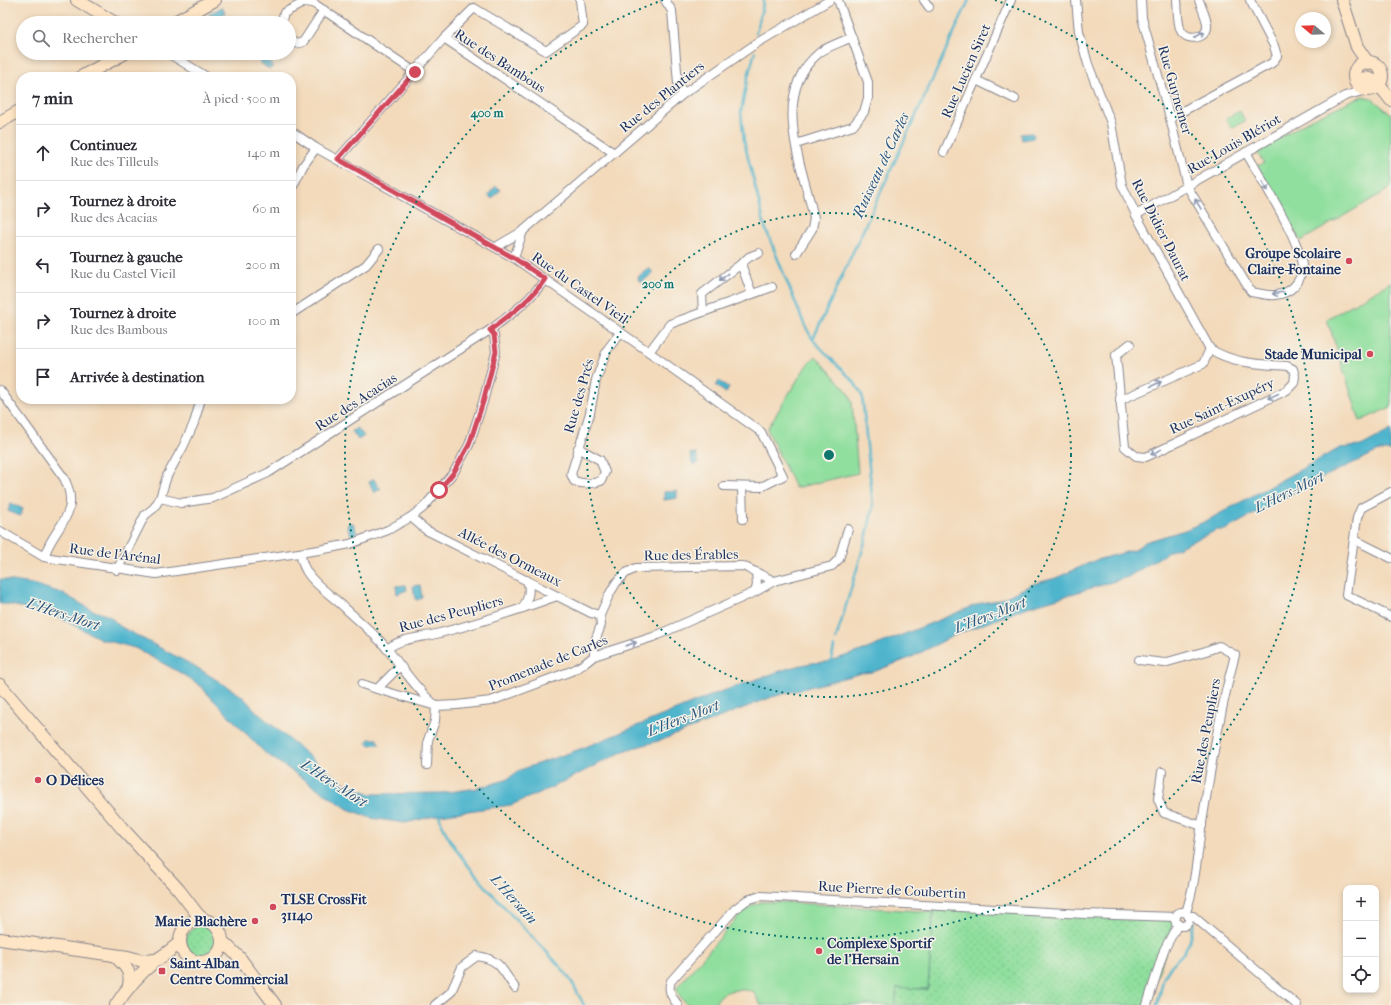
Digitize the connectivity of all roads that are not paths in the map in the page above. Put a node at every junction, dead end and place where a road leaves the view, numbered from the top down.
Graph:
1 (77, 0) edge
2 (215, 0) edge
3 (580, 0) edge
4 (665, 0) edge
5 (830, 0) edge
6 (838, 0) edge
7 (1011, 0) edge
8 (1076, 0) edge
9 (1141, 0) edge
10 (1177, 0) edge
11 (1199, 0) edge
12 (1250, 0) edge
13 (1342, 0) edge
14 (324, 10) junction
15 (103, 16) edge
16 (186, 16) edge
17 (283, 16) edge
18 (852, 37) junction
19 (444, 38) junction
20 (296, 43) edge
21 (1357, 47) junction
22 (112, 60) edge
23 (179, 60) edge
24 (1368, 63) junction
25 (90, 72) edge
26 (199, 72) edge
27 (415, 72) junction
28 (1356, 74) junction
29 (976, 80) junction
30 (1372, 88) junction
31 (683, 94) junction
32 (1345, 96) junction
33 (1014, 99) dead end
34 (1391, 101) edge
35 (16, 113) edge
36 (1170, 118) junction
37 (0, 122) edge
38 (296, 134) edge
39 (796, 144) junction
40 (316, 148) junction
41 (944, 152) dead end
42 (1246, 152) junction
43 (614, 153) junction
44 (338, 159) junction
45 (296, 180) edge
46 (1187, 186) junction
47 (1136, 215) junction
48 (523, 231) junction
49 (497, 248) junction
50 (379, 249) dead end
51 (759, 253) dead end
52 (796, 254) dead end
53 (514, 258) junction
54 (741, 264) junction
55 (545, 279) junction
56 (772, 287) dead end
57 (752, 294) junction
58 (296, 311) edge
59 (703, 312) junction
60 (490, 330) junction
61 (620, 333) junction
62 (1130, 344) dead end
63 (1210, 350) junction
64 (649, 352) junction
65 (0, 390) edge
66 (1120, 400) junction
67 (200, 404) edge
68 (578, 448) junction
69 (724, 486) dead end
70 (742, 487) junction
71 (1391, 492) edge
72 (160, 498) junction
73 (411, 517) junction
74 (743, 519) dead end
75 (848, 529) dead end
76 (0, 531) edge
77 (1355, 540) junction
78 (301, 554) junction
79 (44, 557) junction
80 (1391, 558) edge
81 (117, 570) junction
82 (756, 572) junction
83 (527, 580) junction
84 (774, 581) junction
85 (755, 592) junction
86 (557, 596) junction
87 (523, 608) junction
88 (600, 616) junction
89 (1391, 617) edge
90 (387, 649) junction
91 (594, 656) junction
92 (1139, 660) dead end
93 (400, 666) junction
94 (362, 684) dead end
95 (0, 685) edge
96 (377, 689) junction
97 (436, 706) junction
98 (427, 765) dead end
99 (1162, 772) dead end
100 (1202, 826) junction
101 (182, 896) junction
102 (1187, 915) junction
103 (206, 920) junction
104 (1177, 920) junction
105 (185, 927) junction
106 (0, 939) edge
107 (222, 941) junction
108 (180, 942) junction
109 (115, 956) junction
110 (188, 958) junction
111 (156, 960) junction
112 (210, 960) junction
113 (243, 965) junction
114 (515, 988) dead end
115 (127, 989) junction
116 (116, 1005) edge
117 (275, 1005) edge
118 (434, 1005) edge
119 (678, 1005) edge
120 (1148, 1005) edge
121 (1297, 1005) edge

1 - 15 main road
2 - 16 main road
3 - 19 street
4 - 31 street
5 - 31 street, Rue des Plantiers
6 - 18 street
7 - 29 street, Rue Lucien Siret
8 - 47 street, Rue Didier Daurat
9 - 36 street, Rue Guynemer
10 -> 11 street
12 - 36 street
13 - 21 main road
14 - 17 street
14 - 20 street
14 - 27 street
18 - 39 street
18 - 39 street
19 - 27 street, Rue des Bambous
19 - 43 street, Rue des Bambous
21 - 24 main road
21 - 28 main road
22 - 25 main road
23 - 26 street
24 - 28 main road
24 - 30 main road
27 - 44 street, Rue des Bambous
28 - 30 main road
28 - 32 street, Rue Louis Blériot
29 - 33 street
29 - 41 street, Rue Lucien Siret
30 - 32 street, Rue Louis Blériot
30 - 34 main road
31 - 43 street, Rue des Plantiers
32 - 42 street, Rue Louis Blériot
35 - 37 main road
36 - 46 street, Rue Guynemer
38 - 40 street, Rue du Castel Vieil
39 - 52 street
40 - 44 street, Rue du Castel Vieil
40 - 45 street
42 - 46 street, Rue Louis Blériot
42 -> 46 street, Rue Guynemer
43 - 48 street, Rue des Plantiers
44 - 49 street, Rue du Castel Vieil
46 - 47 street, Rue Louis Blériot
47 - 63 street, Rue Didier Daurat
48 - 49 street, Rue des Plantiers
48 - 53 street
49 - 53 street, Rue du Castel Vieil
50 - 58 street
51 - 54 street
53 - 55 street, Rue du Castel Vieil
54 - 57 street
54 -> 59 street
55 - 60 street, Rue des Acacias
55 - 61 street, Rue du Castel Vieil
56 - 57 street
57 - 59 street
59 - 64 street
60 - 72 street, Rue des Acacias
60 - 73 street, Rue de l'Arénal
61 - 64 street, Rue du Castel Vieil
61 - 68 street, Rue des Prés
62 - 66 street, Rue Saint-Exupéry
66 -> 63 street
63 -> 66 street, Rue Saint-Exupéry
64 - 70 street, Rue du Castel Vieil
65 - 79 street
67 - 72 street
68 - 68 street, Rue des Prés
69 - 70 street
70 - 74 street
71 - 77 street
72 - 81 street
73 - 78 street, Rue de l'Arénal
73 - 83 street, Allée des Ormeaux
75 - 84 street, Promenade de Carles
76 - 79 street, Rue de l'Arénal
77 - 80 street
77 - 89 street
78 - 81 street, Rue de l'Arénal
78 - 90 street
79 - 81 street, Rue de l'Arénal
82 - 84 street, Rue des Érables
82 - 85 street
82 - 88 street, Rue des Érables
83 - 86 street, Allée des Ormeaux
83 - 87 street, Rue des Peupliers
84 - 85 street, Promenade de Carles
91 -> 85 street, Promenade de Carles
86 - 87 street, Rue des Peupliers
86 - 88 street, Allée des Ormeaux
87 - 90 street, Rue des Peupliers
88 - 91 street, Rue des Érables
90 - 93 street
91 - 97 street, Promenade de Carles
92 - 100 street, Rue des Peupliers
93 - 96 street
93 - 97 street
94 - 96 street
95 - 101 main road
96 - 97 street
97 - 98 street
99 - 100 street
100 - 102 street, Rue des Peupliers
101 - 103 main road
101 - 105 main road
102 - 104 street
102 - 104 street
102 - 121 street
103 - 105 main road
103 - 107 main road
104 - 119 street, Rue Pierre de Coubertin
104 - 120 street
105 - 108 main road
106 - 109 main road
107 - 112 main road
107 - 113 main road
108 - 110 main road
108 - 111 main road
109 - 111 main road
109 - 115 main road
110 - 112 main road
110 - 115 main road
111 - 115 main road
112 - 113 main road
113 - 117 main road
114 - 118 street
115 - 116 main road

